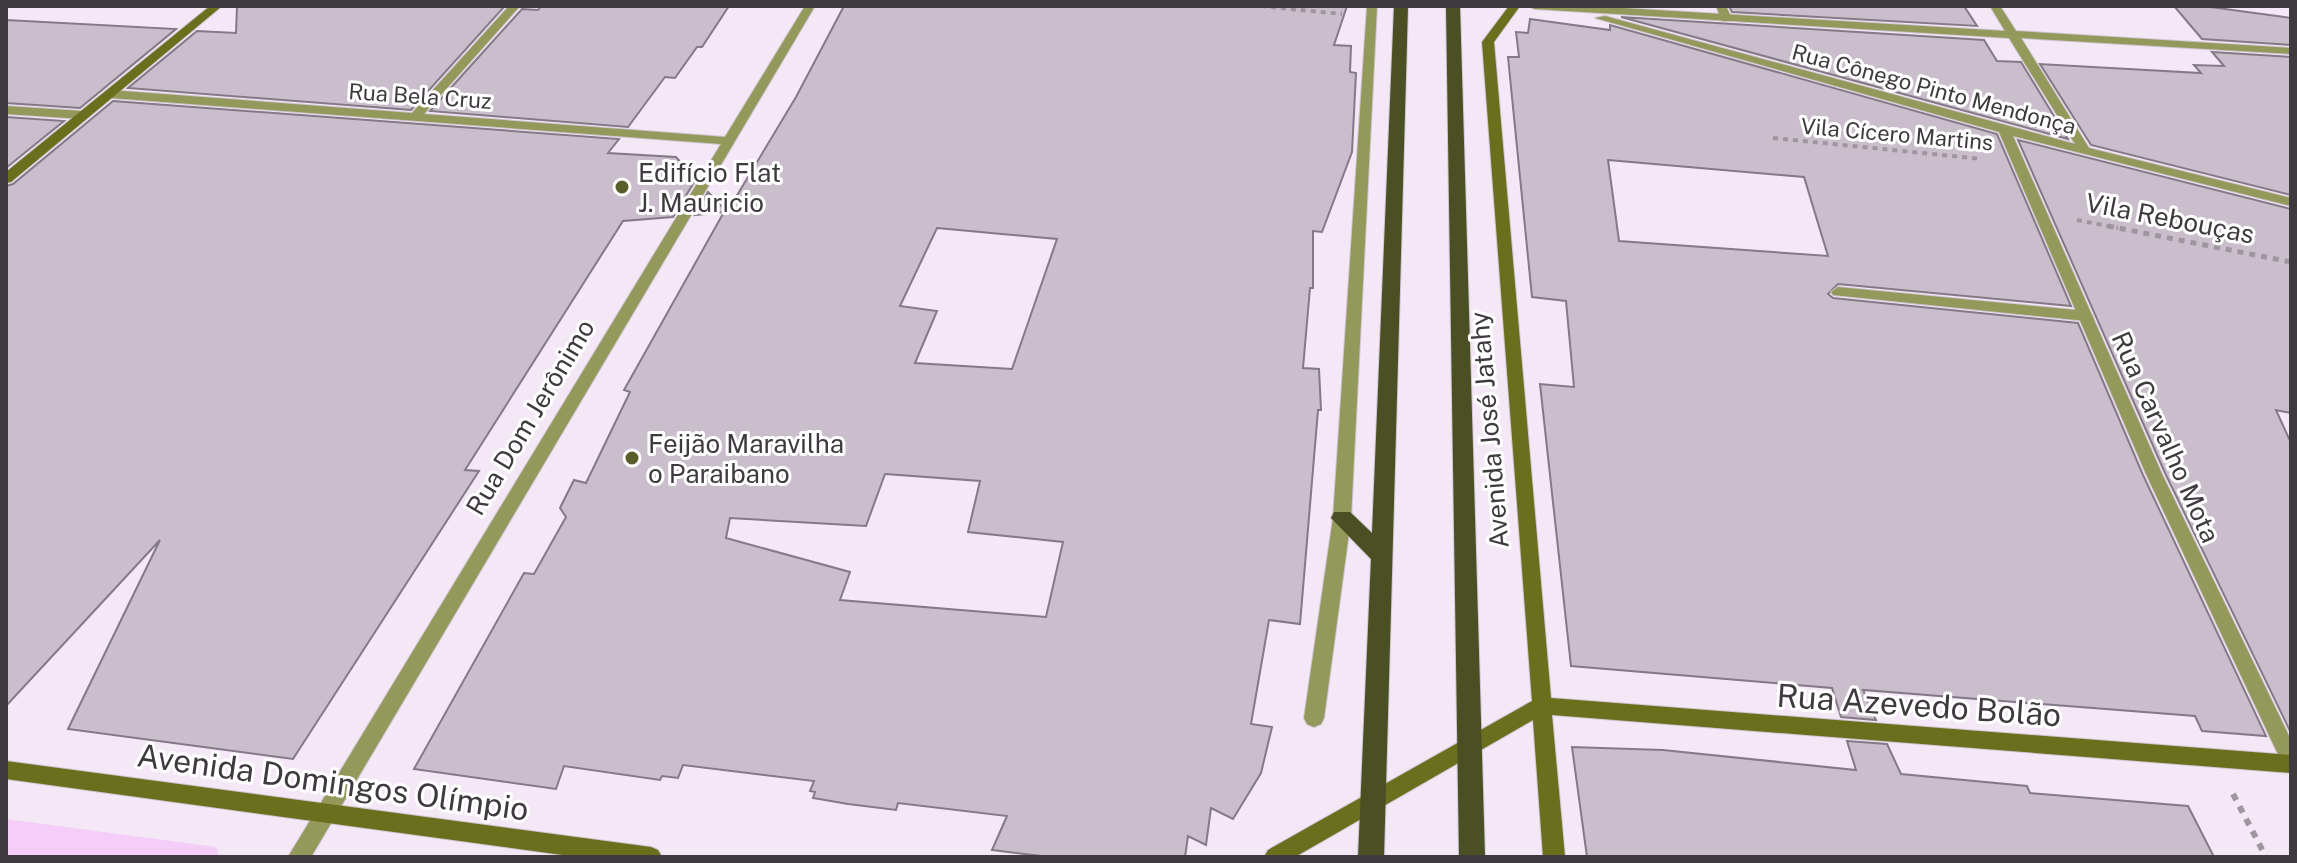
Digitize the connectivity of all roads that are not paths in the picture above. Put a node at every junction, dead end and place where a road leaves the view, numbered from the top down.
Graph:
1 (217, 6) edge
2 (515, 6) edge
3 (810, 6) edge
4 (1401, 6) edge
5 (1453, 6) edge
6 (1515, 6) edge
7 (1534, 6) edge
8 (1721, 6) edge
9 (1995, 6) edge
10 (1569, 9) junction
11 (1372, 11) edge
12 (1726, 19) junction
13 (2015, 37) junction
14 (2291, 51) edge
15 (110, 94) junction
16 (6, 110) edge
17 (83, 115) junction
18 (417, 115) junction
19 (2004, 130) junction
20 (728, 141) junction
21 (2084, 149) junction
22 (6, 179) edge
23 (2291, 202) edge
24 (1838, 292) dead end
25 (2086, 316) junction
26 (1342, 518) junction
27 (1382, 557) junction
28 (1541, 706) junction
29 (1314, 718) dead end
30 (1470, 747) junction
31 (2291, 763) edge
32 (6, 770) edge
33 (1374, 802) junction
34 (324, 814) junction
35 (299, 857) edge
36 (651, 857) edge
37 (1275, 857) edge
38 (1371, 857) edge
39 (1472, 857) edge
40 (1554, 857) edge

1 - 15 street
2 - 18 street
3 - 20 street, Rua Dom Jerônimo
4 - 27 main road
5 - 30 main road, Avenida José Jatahy
6 - 28 street, Avenida José Jatahy
7 - 10 street
8 - 12 street
9 - 13 street
10 - 12 street
10 - 19 street, Rua Cônego Pinto Mendonça
11 - 26 street
12 - 13 street
13 - 14 street
13 - 21 street
15 - 17 street
15 - 18 street, Rua Bela Cruz
16 - 17 street
17 - 22 street
18 - 20 street, Rua Bela Cruz
19 - 21 street, Rua Cônego Pinto Mendonça
19 - 25 street, Rua Carvalho Mota
20 - 34 street, Rua Dom Jerônimo
21 - 23 street, Rua Cônego Pinto Mendonça
24 - 25 street
25 - 31 street, Rua Carvalho Mota
26 - 27 main road
26 - 29 street
27 - 33 main road
28 - 30 street
28 - 31 street, Rua Azevedo Bolão
28 - 40 street, Avenida José Jatahy
30 - 33 street
30 - 39 main road, Avenida José Jatahy
32 - 34 street, Avenida Domingos Olímpio
33 - 37 street
33 - 38 main road
34 - 35 street, Rua Dom Jerônimo
34 - 36 street, Avenida Domingos Olímpio

